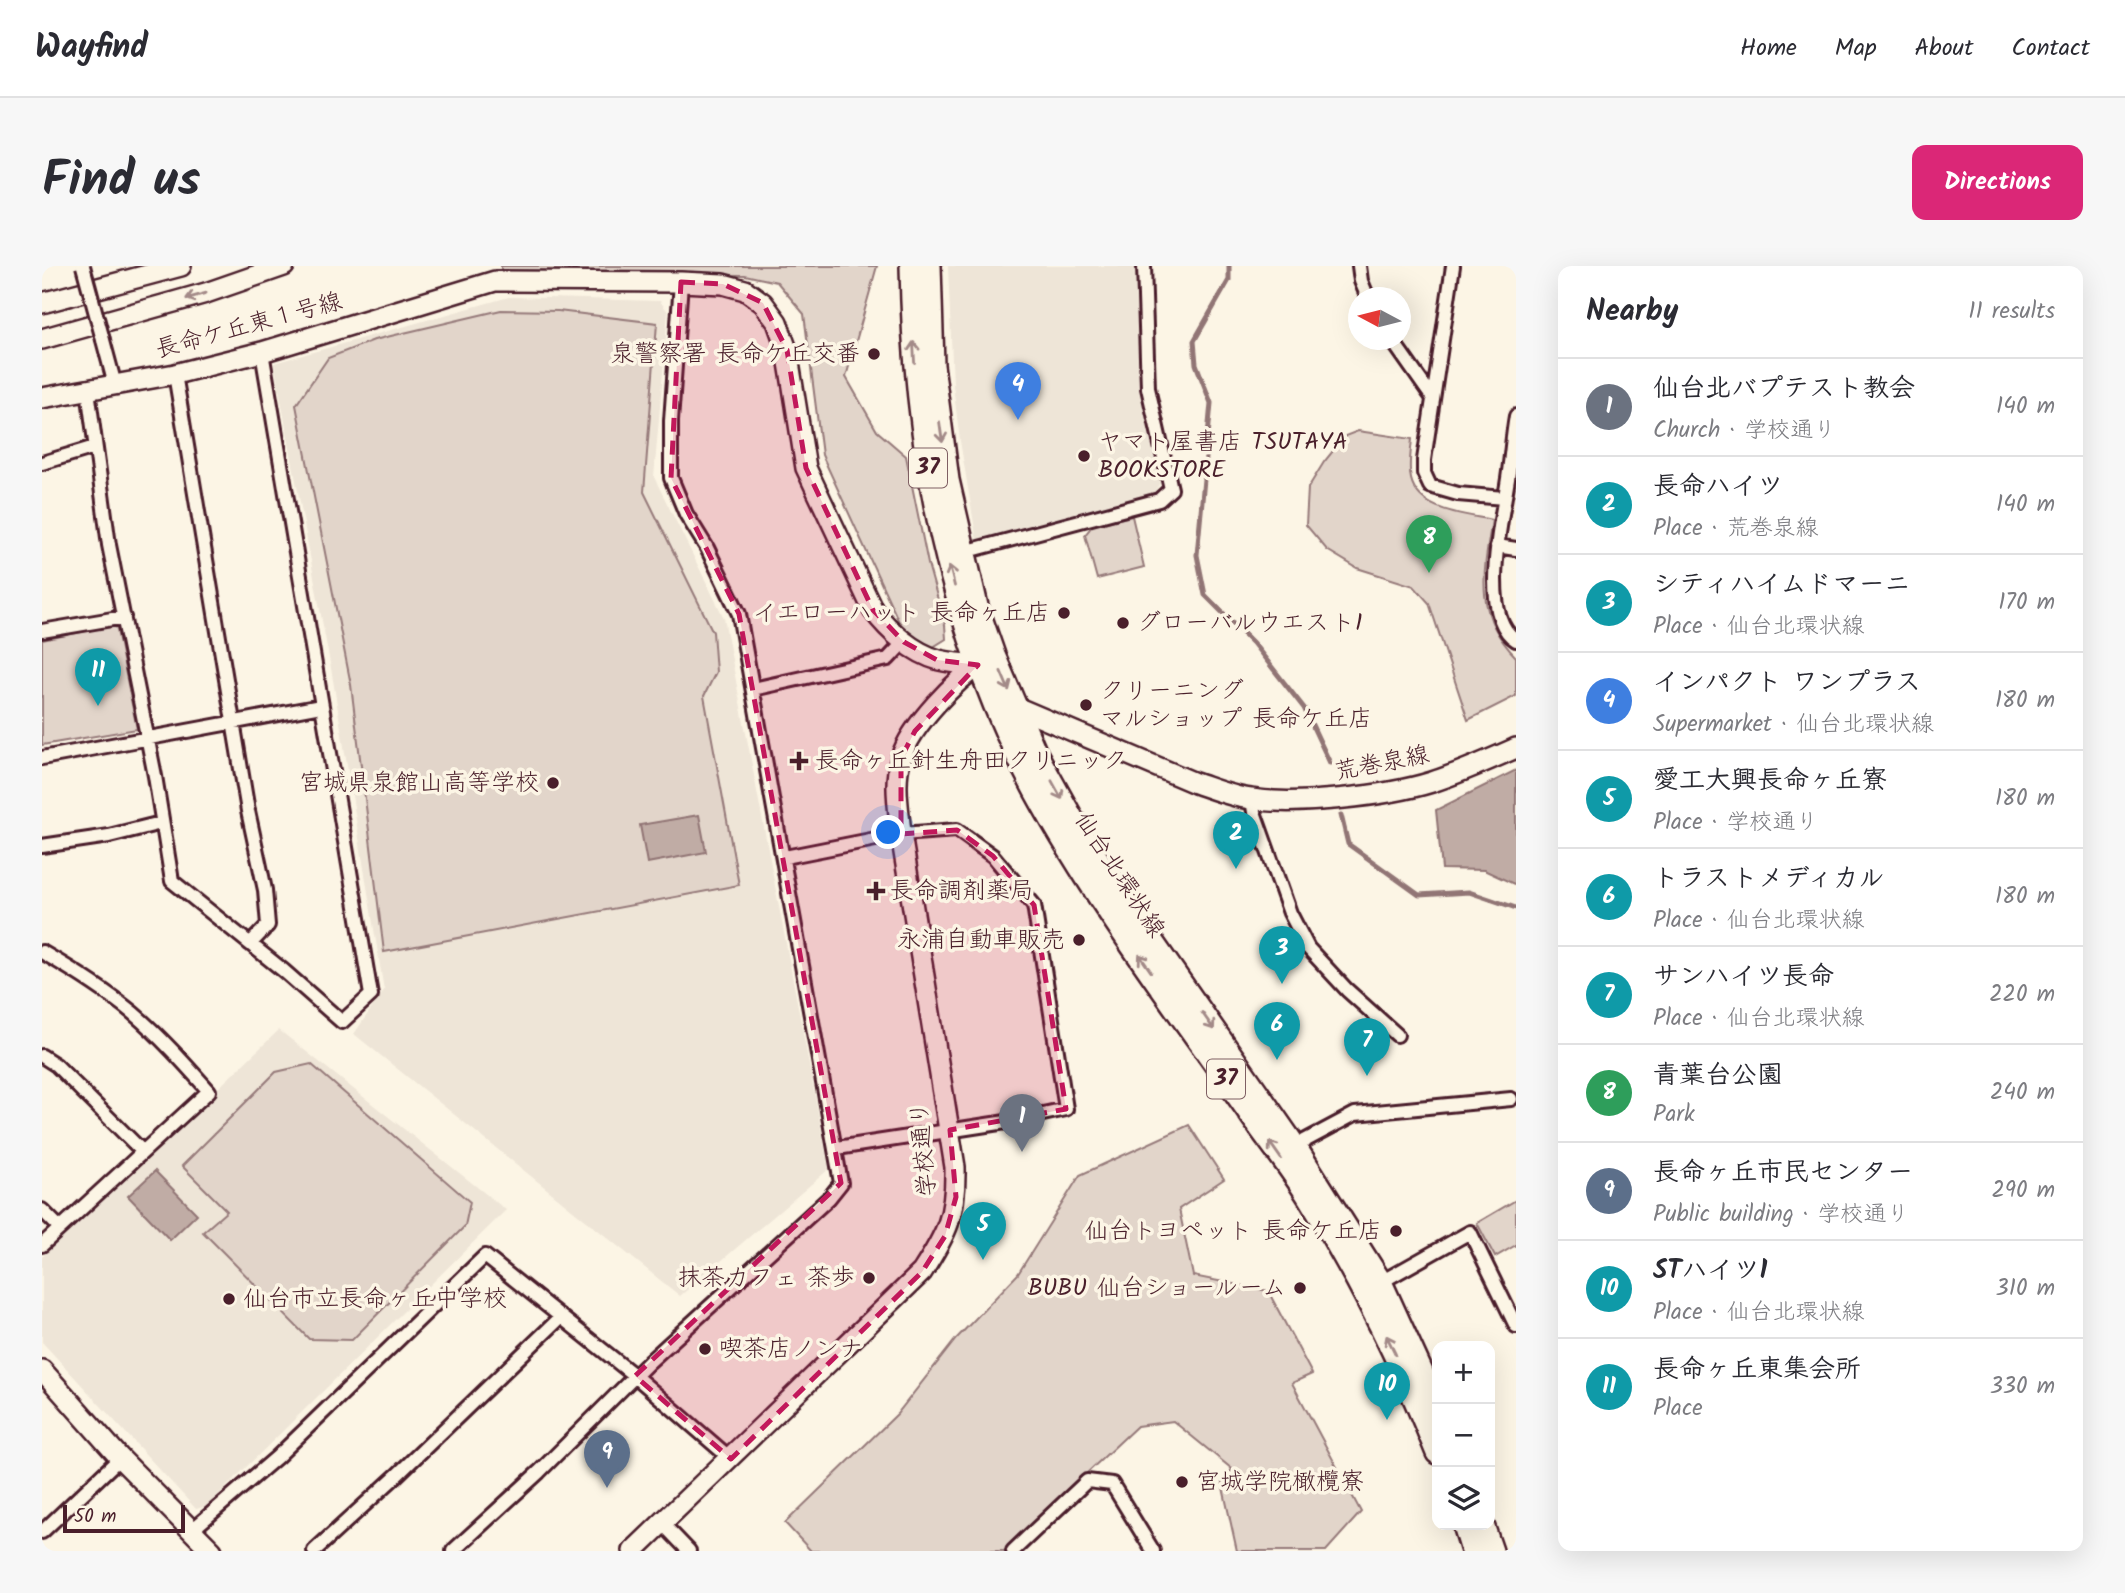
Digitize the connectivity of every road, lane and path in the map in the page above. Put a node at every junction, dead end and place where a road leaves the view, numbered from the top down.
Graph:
1 (83, 266) edge
2 (181, 266) edge
3 (284, 266) edge
4 (911, 266) edge
5 (930, 266) edge
6 (1144, 266) edge
7 (1359, 266) edge
8 (1453, 266) edge
9 (681, 282) junction
10 (1363, 287) edge
11 (42, 303) edge
12 (42, 339) edge
13 (1399, 350) edge
14 (262, 352) junction
15 (176, 374) junction
16 (115, 385) junction
17 (88, 390) junction
18 (1432, 397) junction
19 (42, 398) edge
20 (1516, 416) edge
21 (95, 447) junction
22 (42, 463) edge
23 (1504, 498) junction
24 (1497, 546) junction
25 (1516, 549) edge
26 (964, 552) junction
27 (124, 617) junction
28 (42, 631) edge
29 (1516, 640) edge
30 (904, 642) junction
31 (986, 660) junction
32 (752, 689) junction
33 (321, 706) junction
34 (1007, 710) junction
35 (234, 721) junction
36 (147, 736) junction
37 (1516, 748) edge
38 (42, 758) edge
39 (1252, 799) junction
40 (161, 823) junction
41 (901, 834) junction
42 (42, 846) edge
43 (785, 857) junction
44 (250, 944) junction
45 (42, 952) edge
46 (1397, 1035) dead end
47 (42, 1056) edge
48 (1511, 1099) dead end
49 (950, 1130) junction
50 (1294, 1146) junction
51 (837, 1148) junction
52 (142, 1151) junction
53 (42, 1210) edge
54 (60, 1228) junction
55 (42, 1245) edge
56 (1381, 1282) junction
57 (561, 1317) junction
58 (1516, 1326) edge
59 (42, 1370) edge
60 (635, 1376) junction
61 (1437, 1404) edge
62 (1432, 1441) edge
63 (120, 1458) junction
64 (731, 1459) junction
65 (663, 1524) junction
66 (192, 1530) junction
67 (1466, 1530) edge
68 (1485, 1530) edge
69 (42, 1532) edge
70 (212, 1551) edge
71 (314, 1551) edge
72 (453, 1551) edge
73 (633, 1551) edge
74 (689, 1551) edge
75 (1013, 1551) edge
76 (1153, 1551) edge
77 (1472, 1551) edge
78 (1492, 1551) edge

1 - 16 street, bridge
2 - 11 street
3 -> 12 street
31 -> 4 main road, 仙台北環状線 / 37
5 -> 26 main road, 仙台北環状線 / 37
6 - 26 street
7 - 10 street
8 - 18 street
9 - 14 street, 長命ケ丘東１号線
9 - 30 street, 長命ケ丘東１号線
9 - 32 street
13 - 18 street
14 - 15 street, 長命ケ丘東１号線
14 - 33 street
15 - 16 street, 長命ケ丘東１号線
15 - 35 street
16 - 17 street, 長命ケ丘東１号線
17 - 19 street, 長命ケ丘東１号線
17 - 21 street
18 - 23 street
20 - 23 street
21 - 22 street
21 - 27 street
23 - 24 street
24 - 25 street
24 - 29 street
26 - 31 main road, 仙台北環状線 / 37
27 - 28 street
27 - 36 street
30 - 31 street, 長命ケ丘東１号線
30 - 32 street
31 - 34 main road, 仙台北環状線 / 37
31 - 41 street, 学校通り
32 - 43 street
33 - 35 street
33 - 44 street
34 - 39 street, 荒巻泉線
34 -> 50 main road, 仙台北環状線 / 37
62 -> 34 main road, 仙台北環状線 / 37
35 - 36 street
35 - 44 street
36 - 38 street
36 - 40 street
37 - 39 street, 荒巻泉線
39 - 46 street
40 - 42 street
40 - 44 street
41 - 43 street
41 - 49 street, 学校通り
41 - 49 street
43 - 51 street
45 - 52 street
47 - 52 street
48 - 50 street
49 - 51 street
49 - 64 street, 学校通り
50 - 56 main road, 仙台北環状線 / 37
51 - 60 street
52 - 54 street
53 - 54 street
54 - 55 street
56 - 58 street
56 - 61 main road, 仙台北環状線 / 37
57 - 60 street
57 - 66 street
57 - 71 street
59 - 63 street
60 - 64 street
60 - 72 street
63 - 66 street
63 - 69 street
64 - 65 street, 学校通り
65 - 73 street, 学校通り
65 - 74 street
66 - 70 street
67 - 77 main road
68 - 78 main road
75 - 76 street

